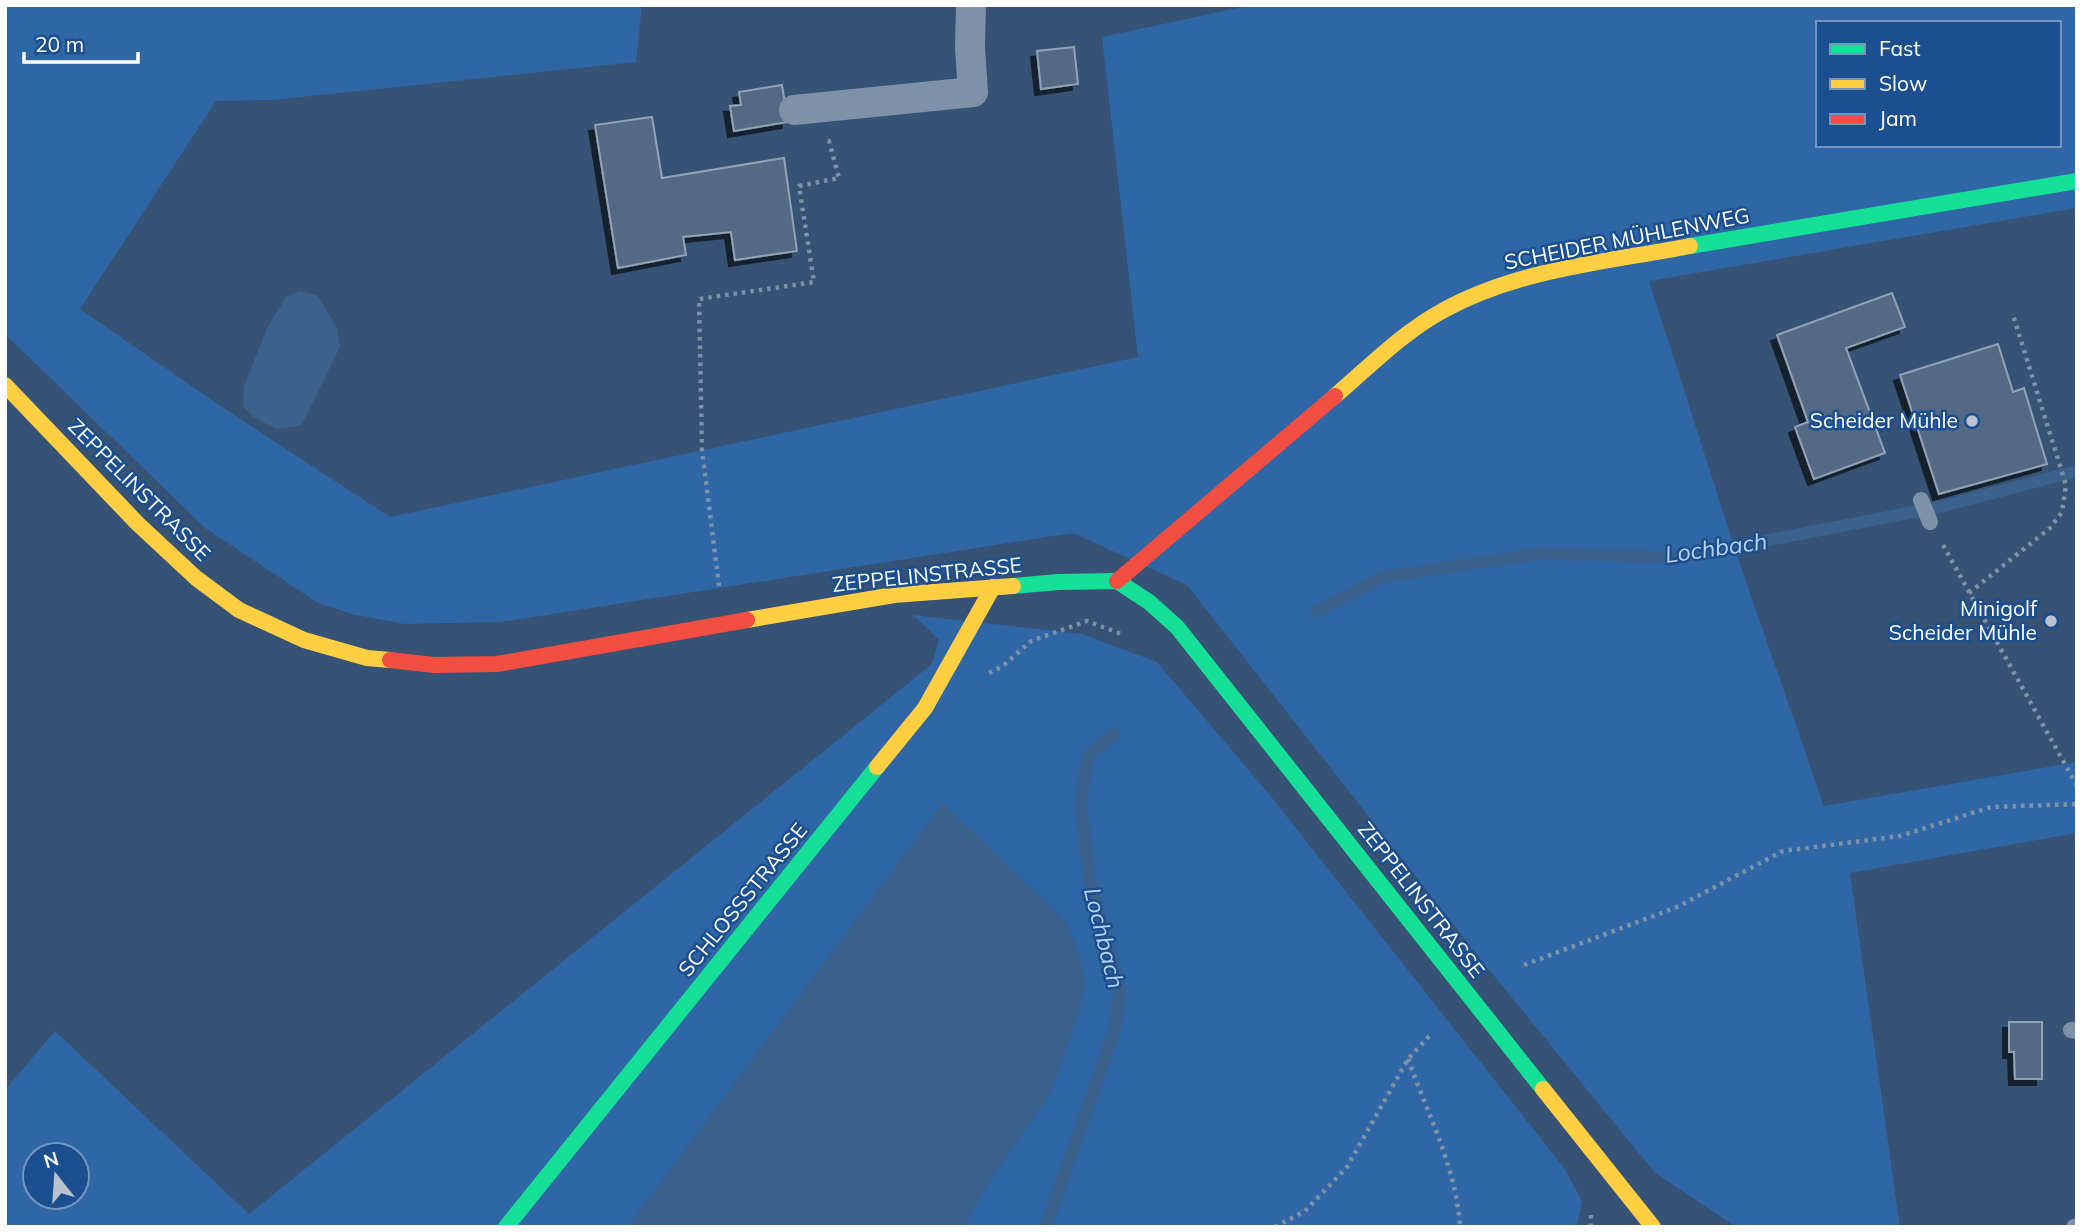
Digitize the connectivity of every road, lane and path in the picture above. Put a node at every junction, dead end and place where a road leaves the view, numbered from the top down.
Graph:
1 (971, 5) edge
2 (794, 110) joint
3 (2077, 181) edge
4 (2014, 315) dead end
5 (5, 385) edge
6 (1921, 500) dead end
7 (1930, 522) joint
8 (1117, 582) junction
9 (993, 587) junction
10 (1969, 593) junction
11 (720, 596) dead end
12 (1133, 640) dead end
13 (980, 678) dead end
14 (2077, 786) edge
15 (2077, 804) edge
16 (1524, 965) dead end
17 (1431, 1034) dead end
18 (1408, 1059) junction
19 (1650, 1225) edge
20 (506, 1227) edge
21 (1275, 1227) edge
22 (1460, 1227) edge

1 - 2 street
2 - 11 path
3 - 8 street, SCHEIDER MÜHLENWEG
4 - 10 path
5 - 9 street, ZEPPELINSTRASSE
6 - 7 lane
7 - 10 path
8 - 9 street, ZEPPELINSTRASSE
8 - 19 street, ZEPPELINSTRASSE
9 - 20 street, SCHLOSSSTRASSE
10 - 14 path
12 - 13 path
15 - 16 path
17 - 18 path
18 - 21 path
18 - 22 path

